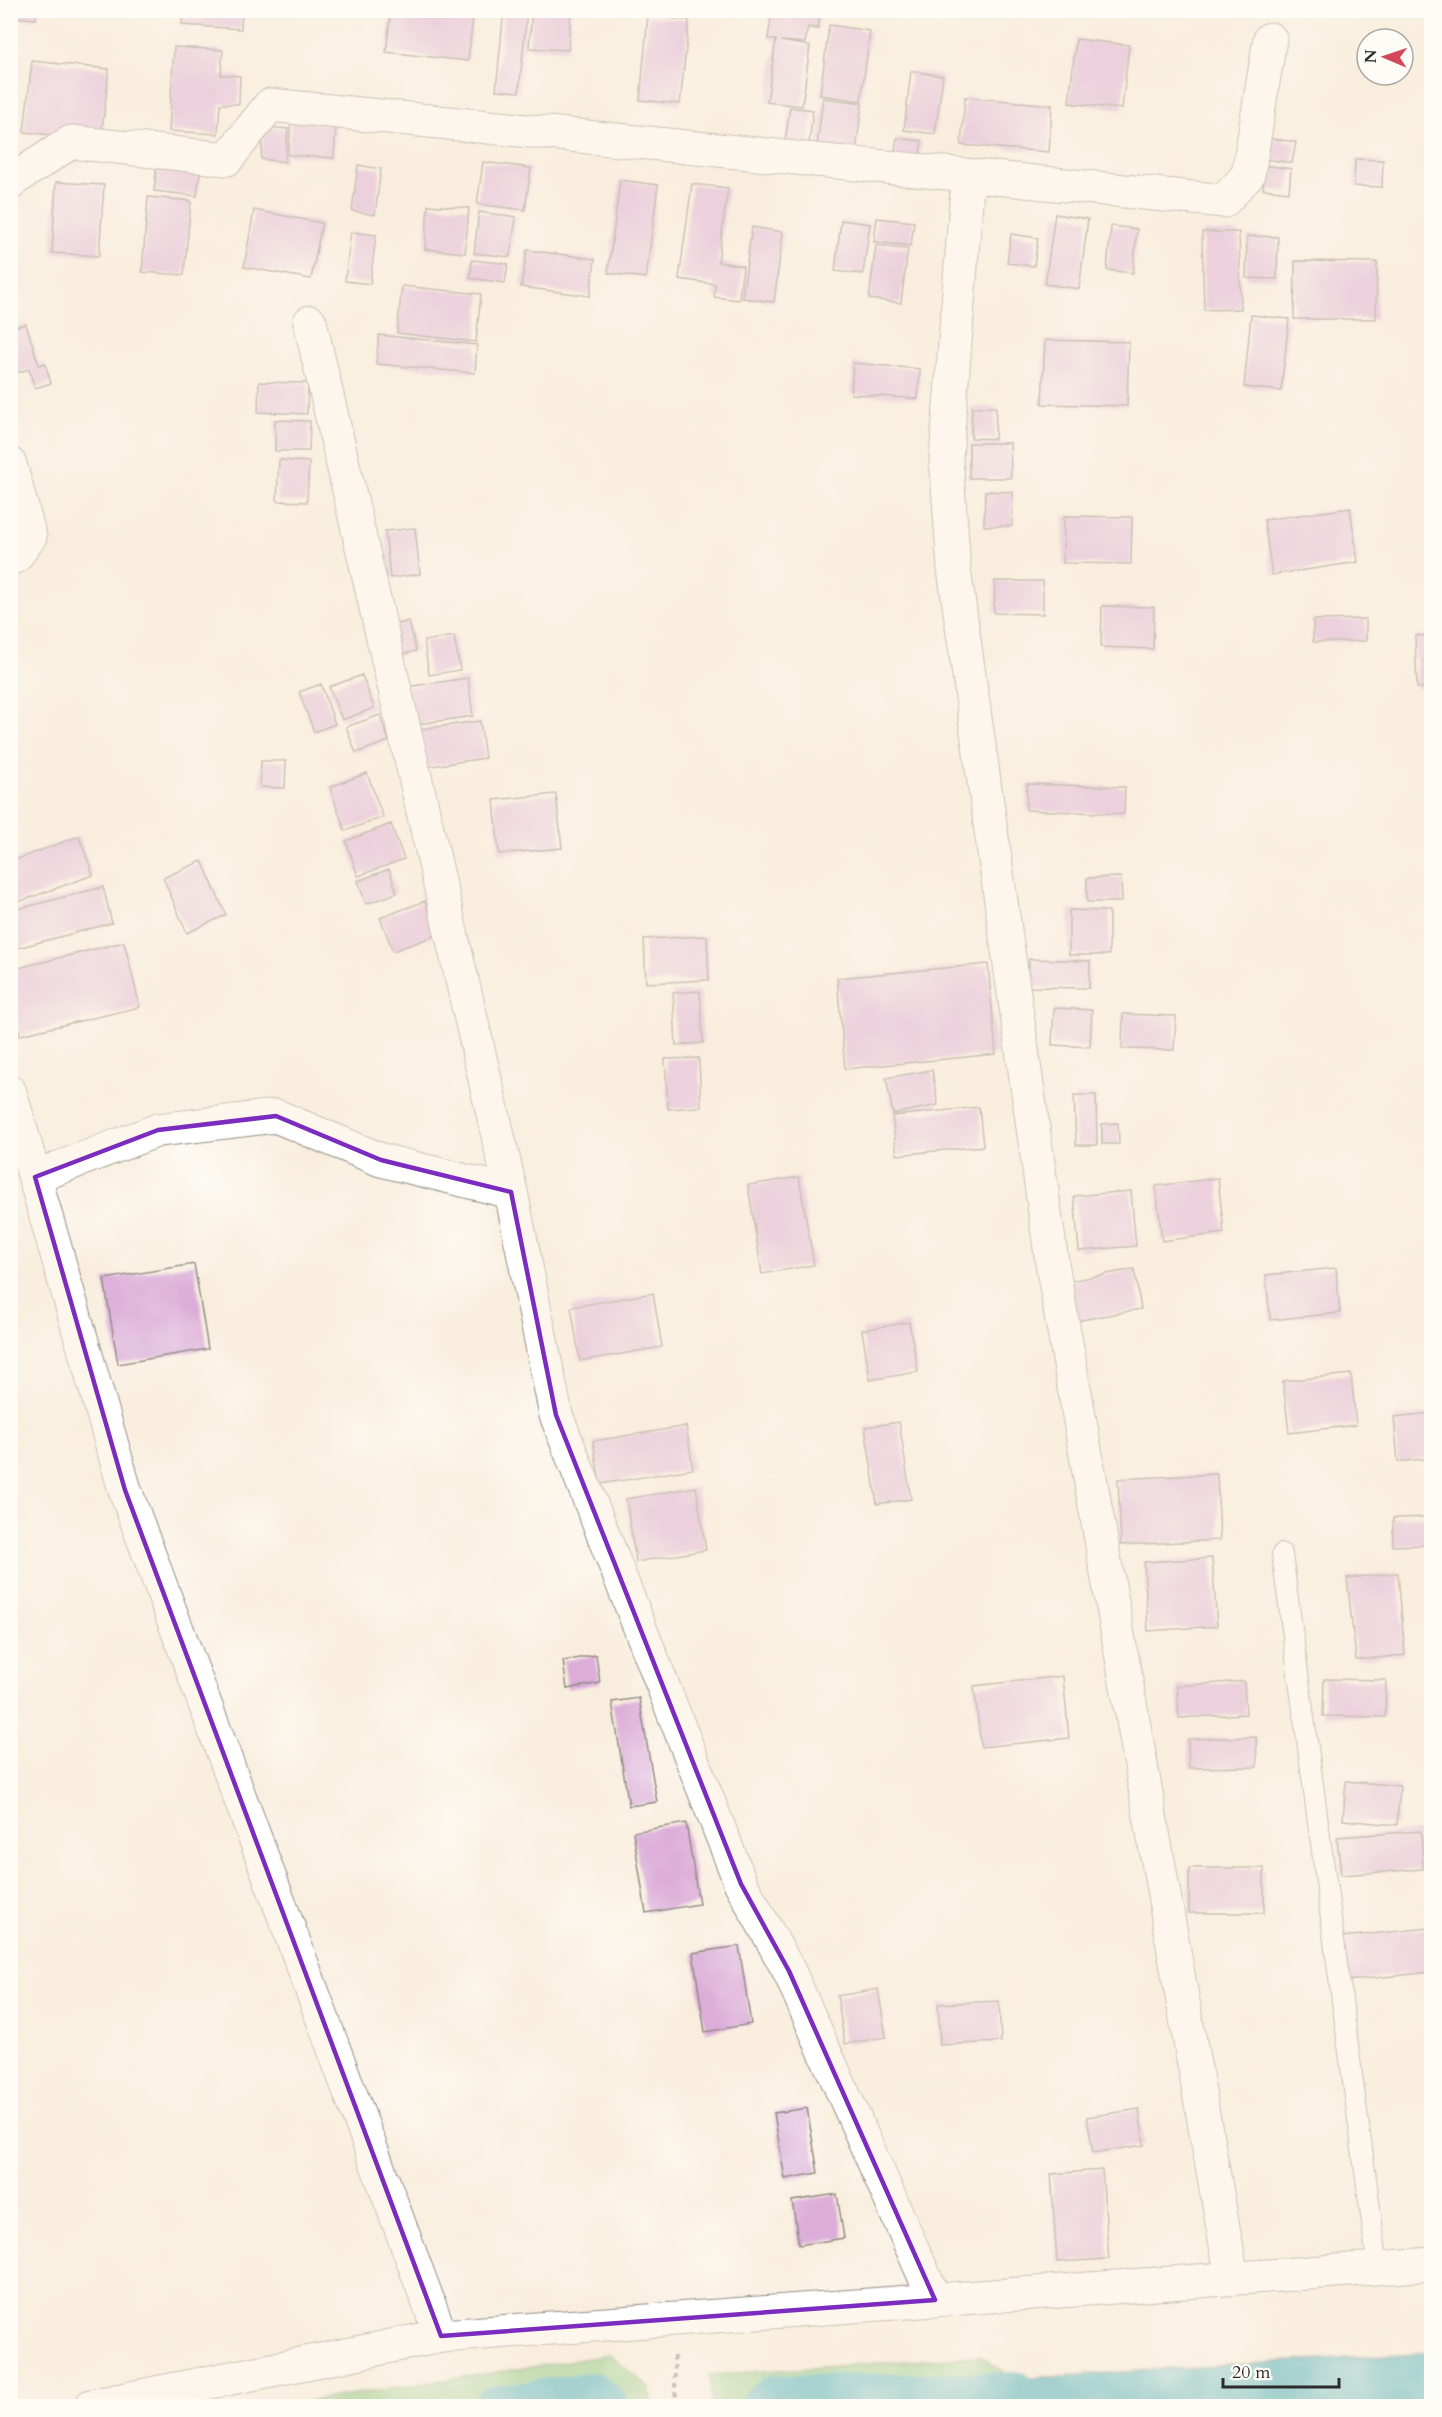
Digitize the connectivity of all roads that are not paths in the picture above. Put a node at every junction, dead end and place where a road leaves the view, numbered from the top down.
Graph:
1 (1270, 39) dead end
2 (968, 177) junction
3 (10, 184) edge
4 (310, 322) dead end
5 (10, 464) edge
6 (10, 558) edge
7 (10, 1092) edge
8 (35, 1177) junction
9 (511, 1192) junction
10 (1282, 1554) dead end
11 (1431, 2264) edge
12 (1378, 2268) junction
13 (1232, 2278) junction
14 (935, 2300) junction
15 (441, 2336) junction
16 (91, 2406) edge

1 - 2 street
2 - 3 street
2 - 13 street
4 - 9 street
5 - 6 street
7 - 8 street
8 - 9 street
8 - 15 street
9 - 14 street
10 - 12 lane
11 - 12 street
12 - 13 street
13 - 14 street
14 - 15 street
15 - 16 street

